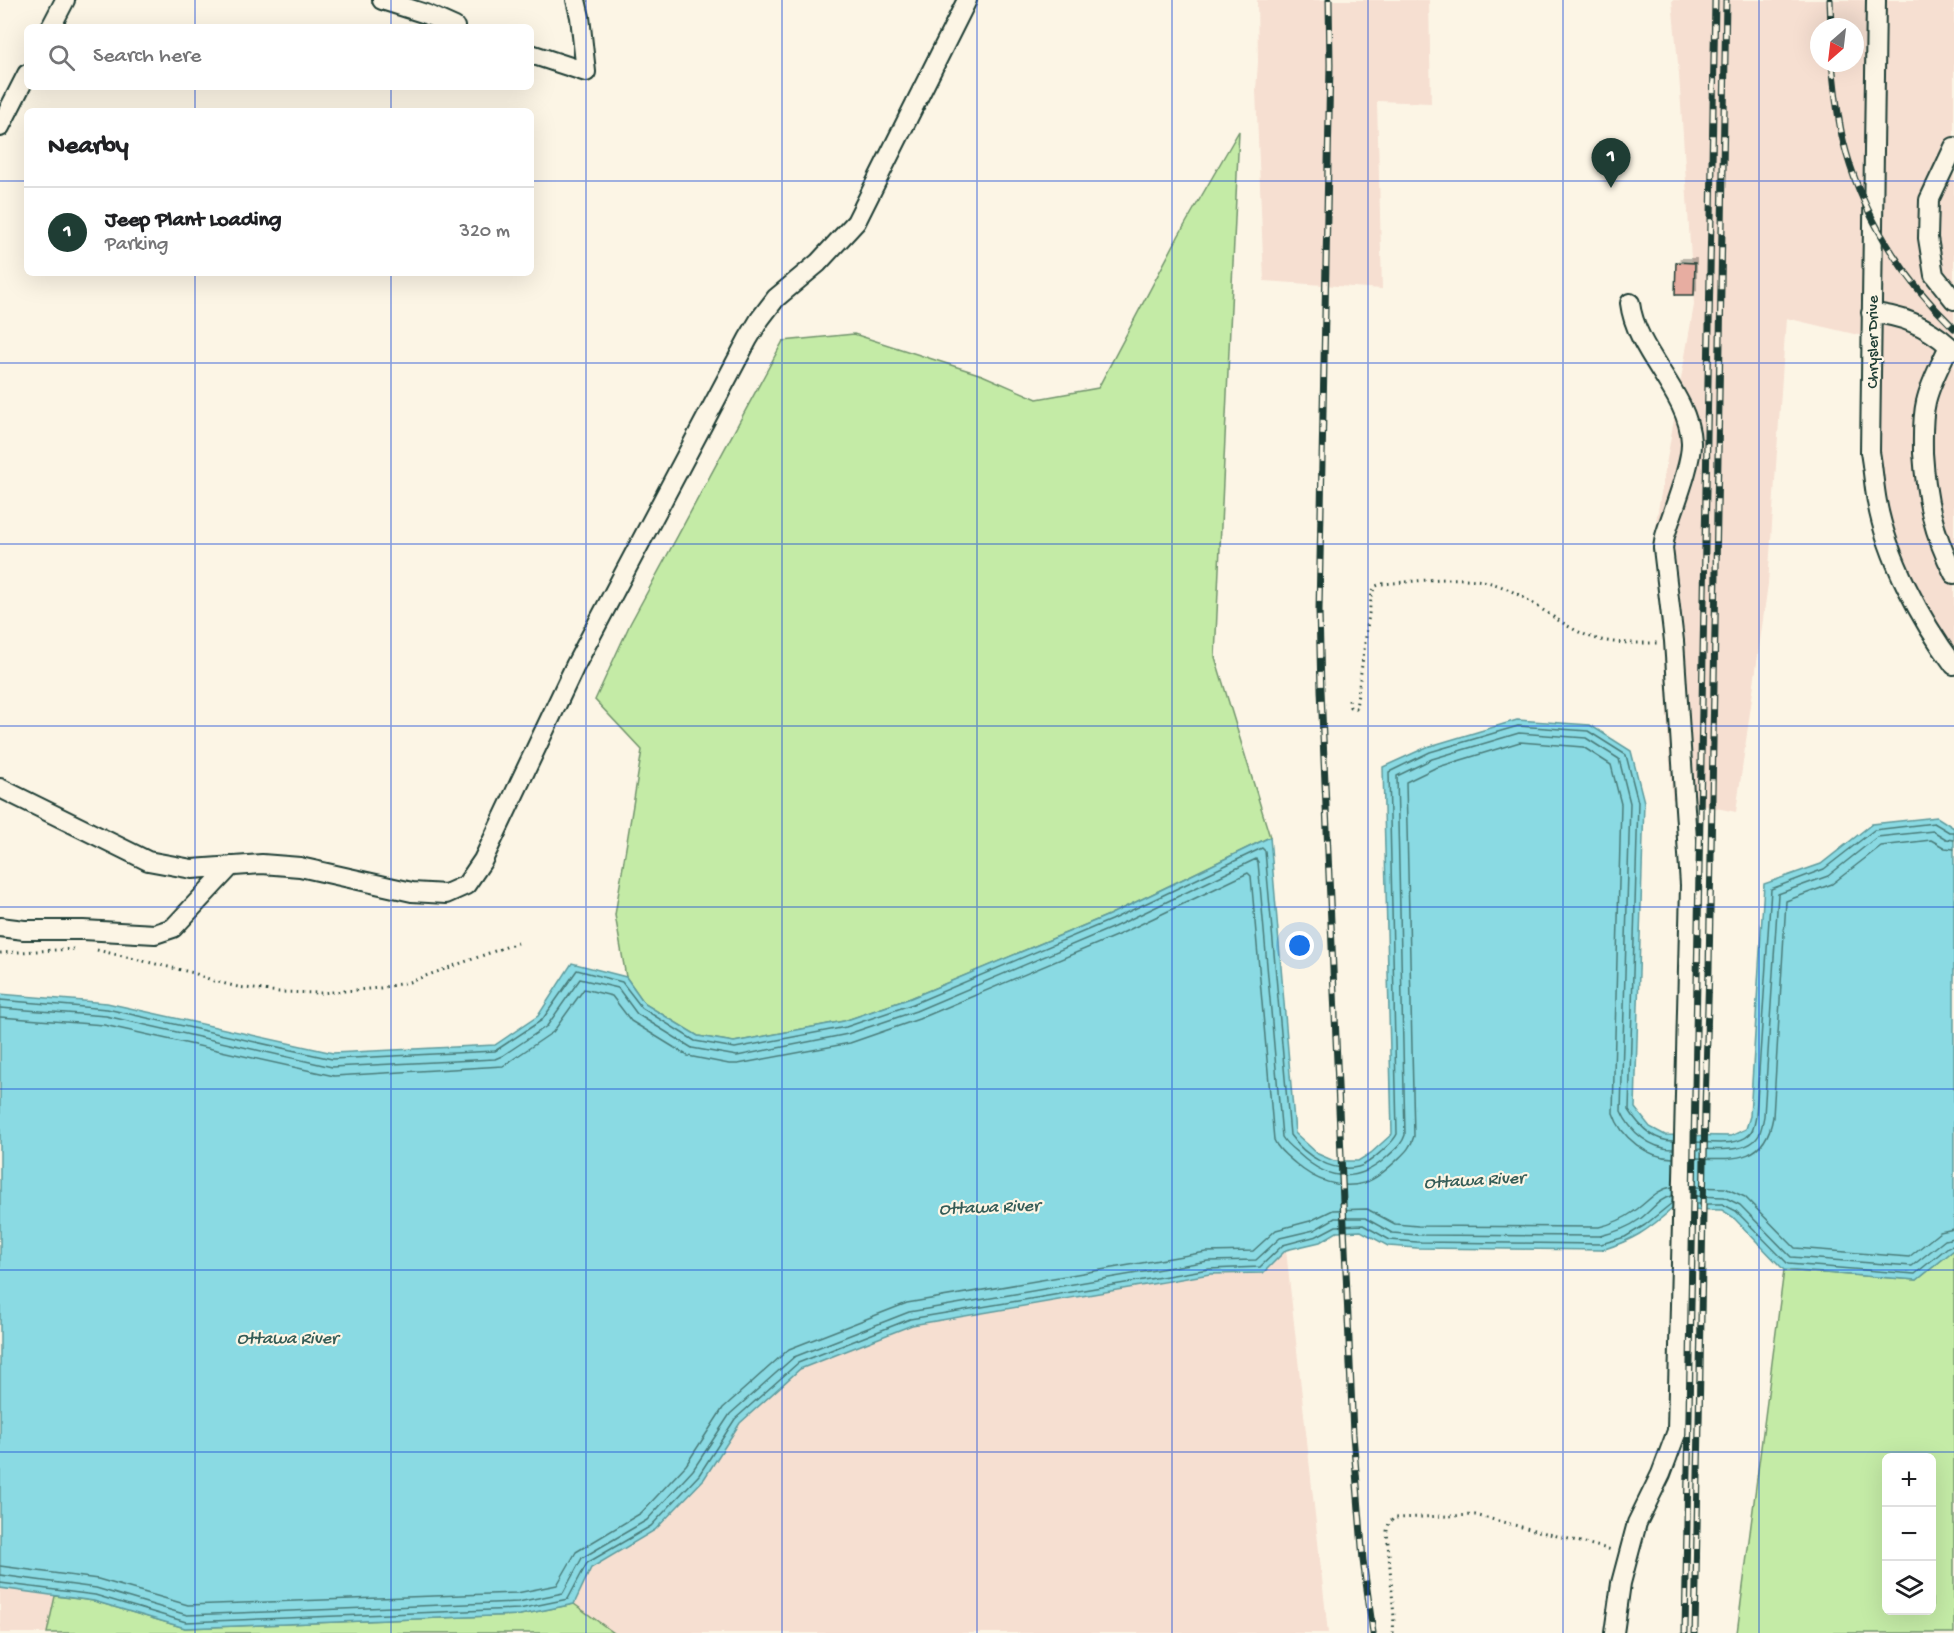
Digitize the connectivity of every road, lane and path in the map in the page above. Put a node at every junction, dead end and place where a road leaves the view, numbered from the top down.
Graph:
1 (65, 0) edge
2 (382, 0) edge
3 (576, 0) edge
4 (967, 0) edge
5 (1876, 0) edge
6 (53, 24) edge
7 (449, 24) edge
8 (534, 55) edge
9 (24, 80) edge
10 (0, 127) edge
11 (1954, 147) edge
12 (1954, 300) edge
13 (1630, 303) dead end
14 (1871, 313) junction
15 (1952, 348) edge
16 (1948, 550) edge
17 (1954, 574) edge
18 (1674, 643) junction
19 (1954, 665) edge
20 (1349, 700) dead end
21 (0, 788) edge
22 (231, 866) junction
23 (0, 927) edge
24 (517, 942) dead end
25 (80, 949) dead end
26 (90, 949) dead end
27 (0, 953) edge
28 (1629, 1555) junction
29 (1393, 1633) edge
30 (1614, 1633) edge

1 - 6 street
2 - 7 street
3 - 8 street
4 - 22 street
5 - 14 street, Chrysler Drive
9 - 10 street
11 - 12 street
13 - 18 street
14 - 15 street
14 - 19 street, Chrysler Drive
15 - 16 street
16 - 17 street
18 - 20 path
18 - 28 street
21 - 22 street
22 - 23 street
24 - 26 path
25 - 27 path
28 - 29 path
28 - 30 street

